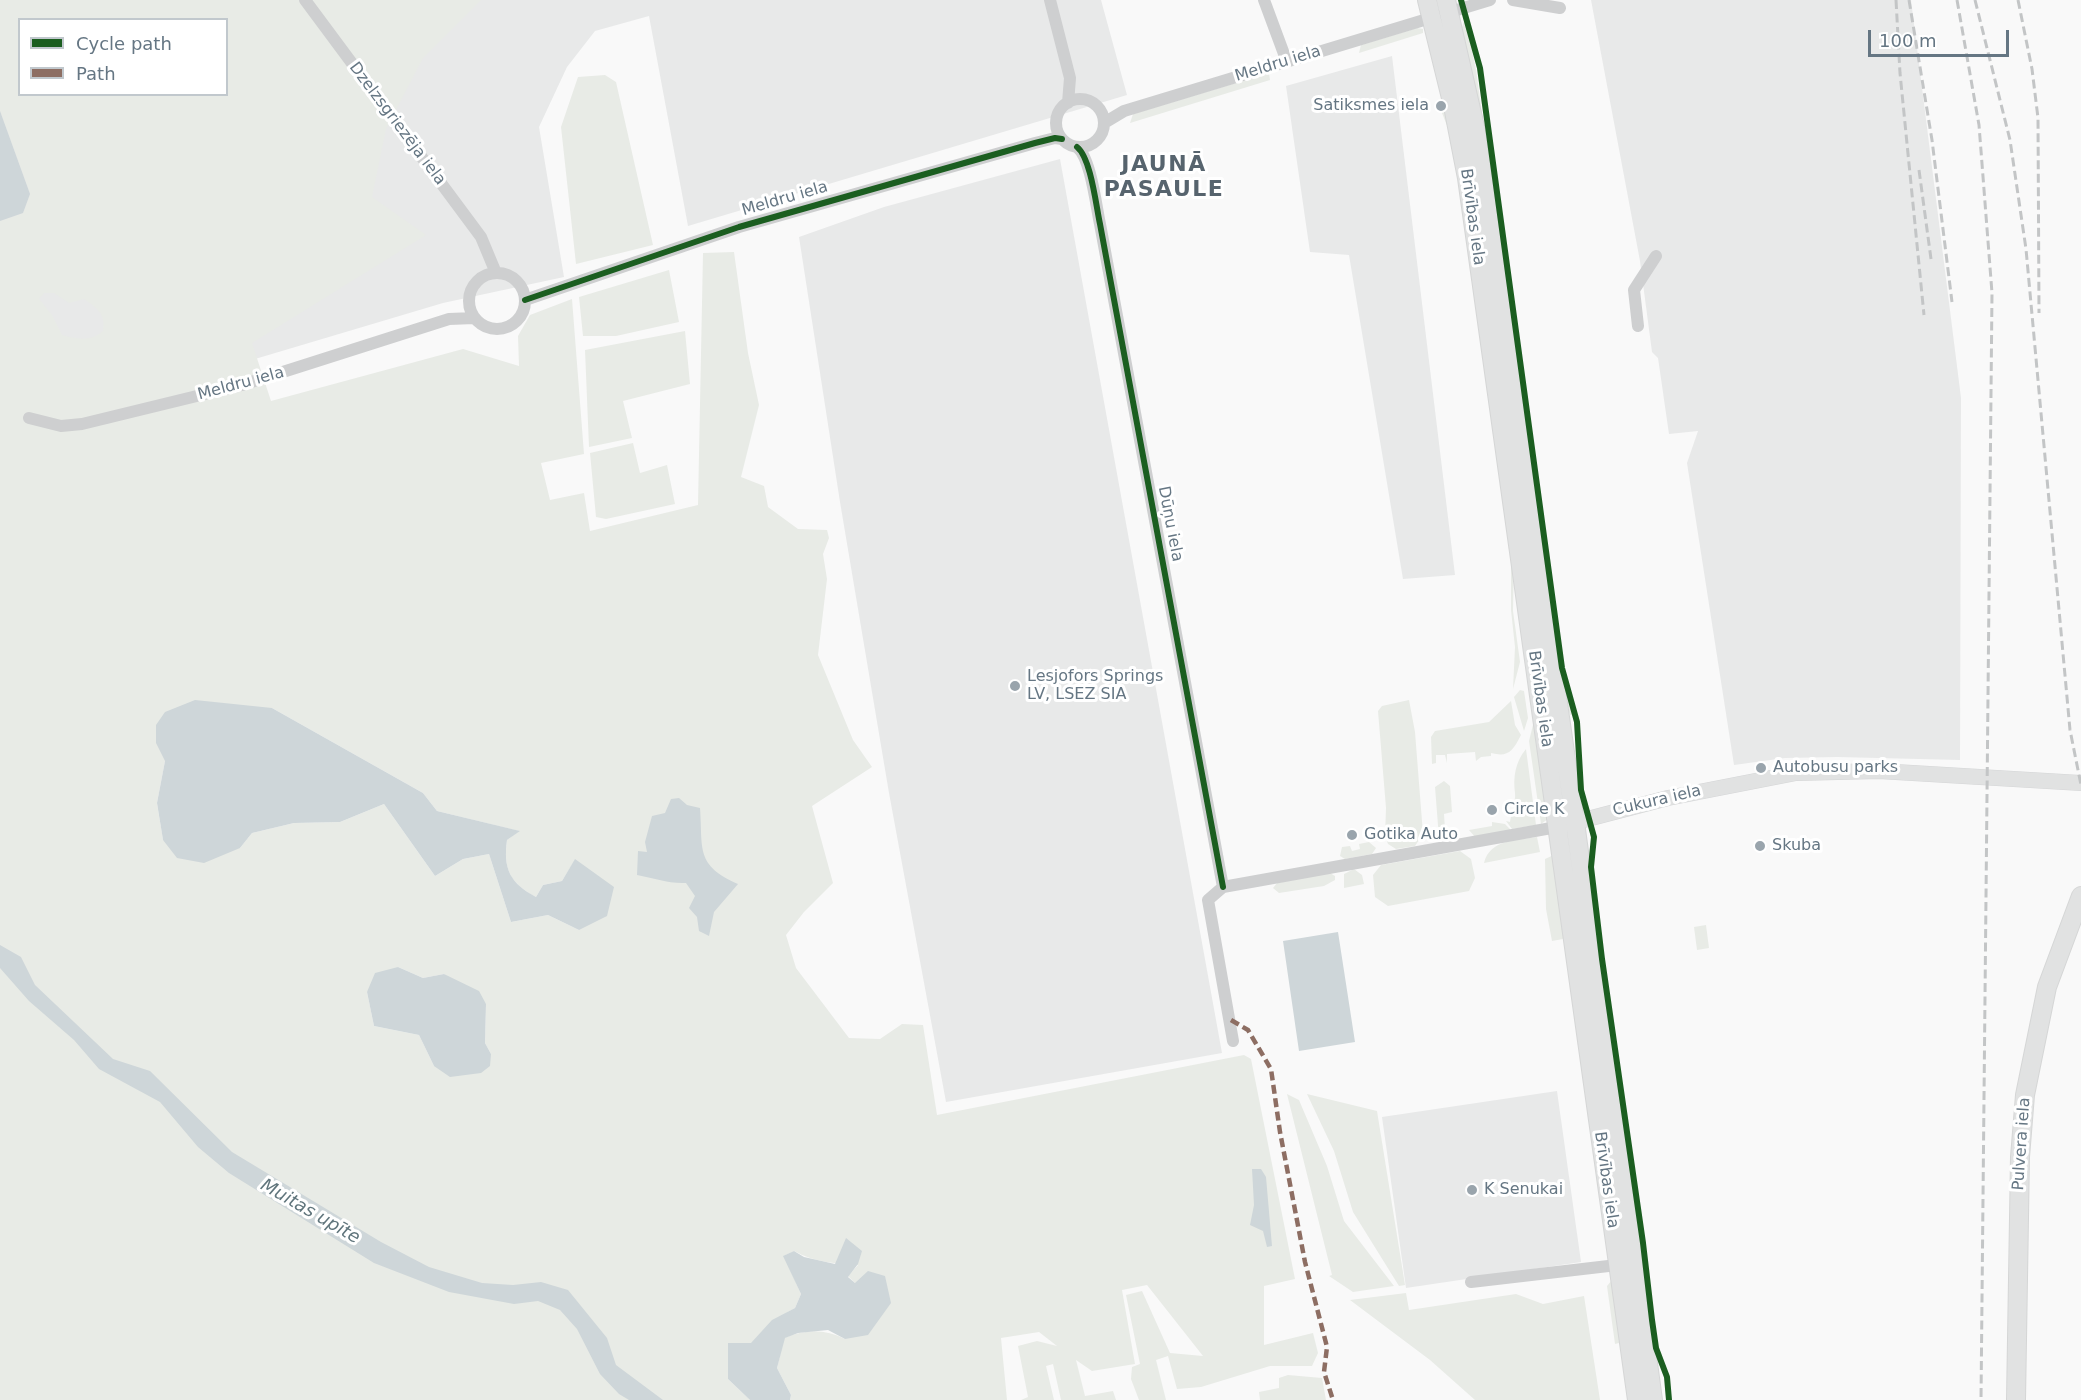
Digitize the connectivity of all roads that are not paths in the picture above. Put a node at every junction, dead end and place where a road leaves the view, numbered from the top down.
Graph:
1 (304, 0) edge
2 (1050, 0) edge
3 (1264, 0) edge
4 (1490, 0) edge
5 (1513, 0) edge
6 (1448, 6) edge
7 (1560, 8) dead end
8 (1429, 9) edge
9 (1287, 62) junction
10 (1070, 78) junction
11 (1086, 101) junction
12 (1068, 103) junction
13 (1098, 109) junction
14 (1124, 111) junction
15 (1104, 123) junction
16 (1056, 125) junction
17 (1062, 139) junction
18 (1035, 143) junction
19 (1092, 143) junction
20 (1077, 147) junction
21 (1088, 168) junction
22 (1656, 256) dead end
23 (490, 274) junction
24 (524, 294) junction
25 (472, 312) junction
26 (1638, 326) dead end
27 (29, 418) dead end
28 (2081, 782) edge
29 (1566, 825) junction
30 (1224, 887) junction
31 (2081, 897) edge
32 (1233, 1041) dead end
33 (1617, 1265) junction
34 (1471, 1282) dead end
35 (1637, 1400) edge
36 (1653, 1400) edge
37 (2016, 1400) edge

1 - 23 street, Dzelzsgriezēja iela
2 - 10 street
3 - 9 street
4 - 6 street, Meldru iela
5 - 7 street
6 - 8 street, Meldru iela
6 - 29 highway, Brīvības iela
8 - 9 street, Meldru iela
8 - 29 highway, Brīvības iela
9 - 14 street, Meldru iela
10 - 11 street
10 - 12 street
11 - 12 street
11 - 13 street, Meldru iela
12 - 16 street, Meldru iela
13 - 14 street, Meldru iela
13 - 15 street
14 - 15 street, Meldru iela
15 - 19 street, Meldru iela
16 - 17 street
16 - 18 street, Meldru iela
17 - 18 street, Meldru iela
17 - 20 street
18 - 24 street, Meldru iela
19 - 20 street
19 - 21 street, Dūņu iela
20 - 21 street, Dūņu iela
21 - 30 street, Dūņu iela
22 - 26 street
23 - 24 street
23 - 25 street
24 - 25 street
25 - 27 street, Meldru iela
28 - 29 main road, Cukura iela
29 - 30 street, Cukura iela
29 - 33 highway, Brīvības iela
29 - 36 highway, Brīvības iela
30 - 32 street
31 - 37 highway, Pulvera iela
33 - 34 street
33 - 35 highway, Brīvības iela

